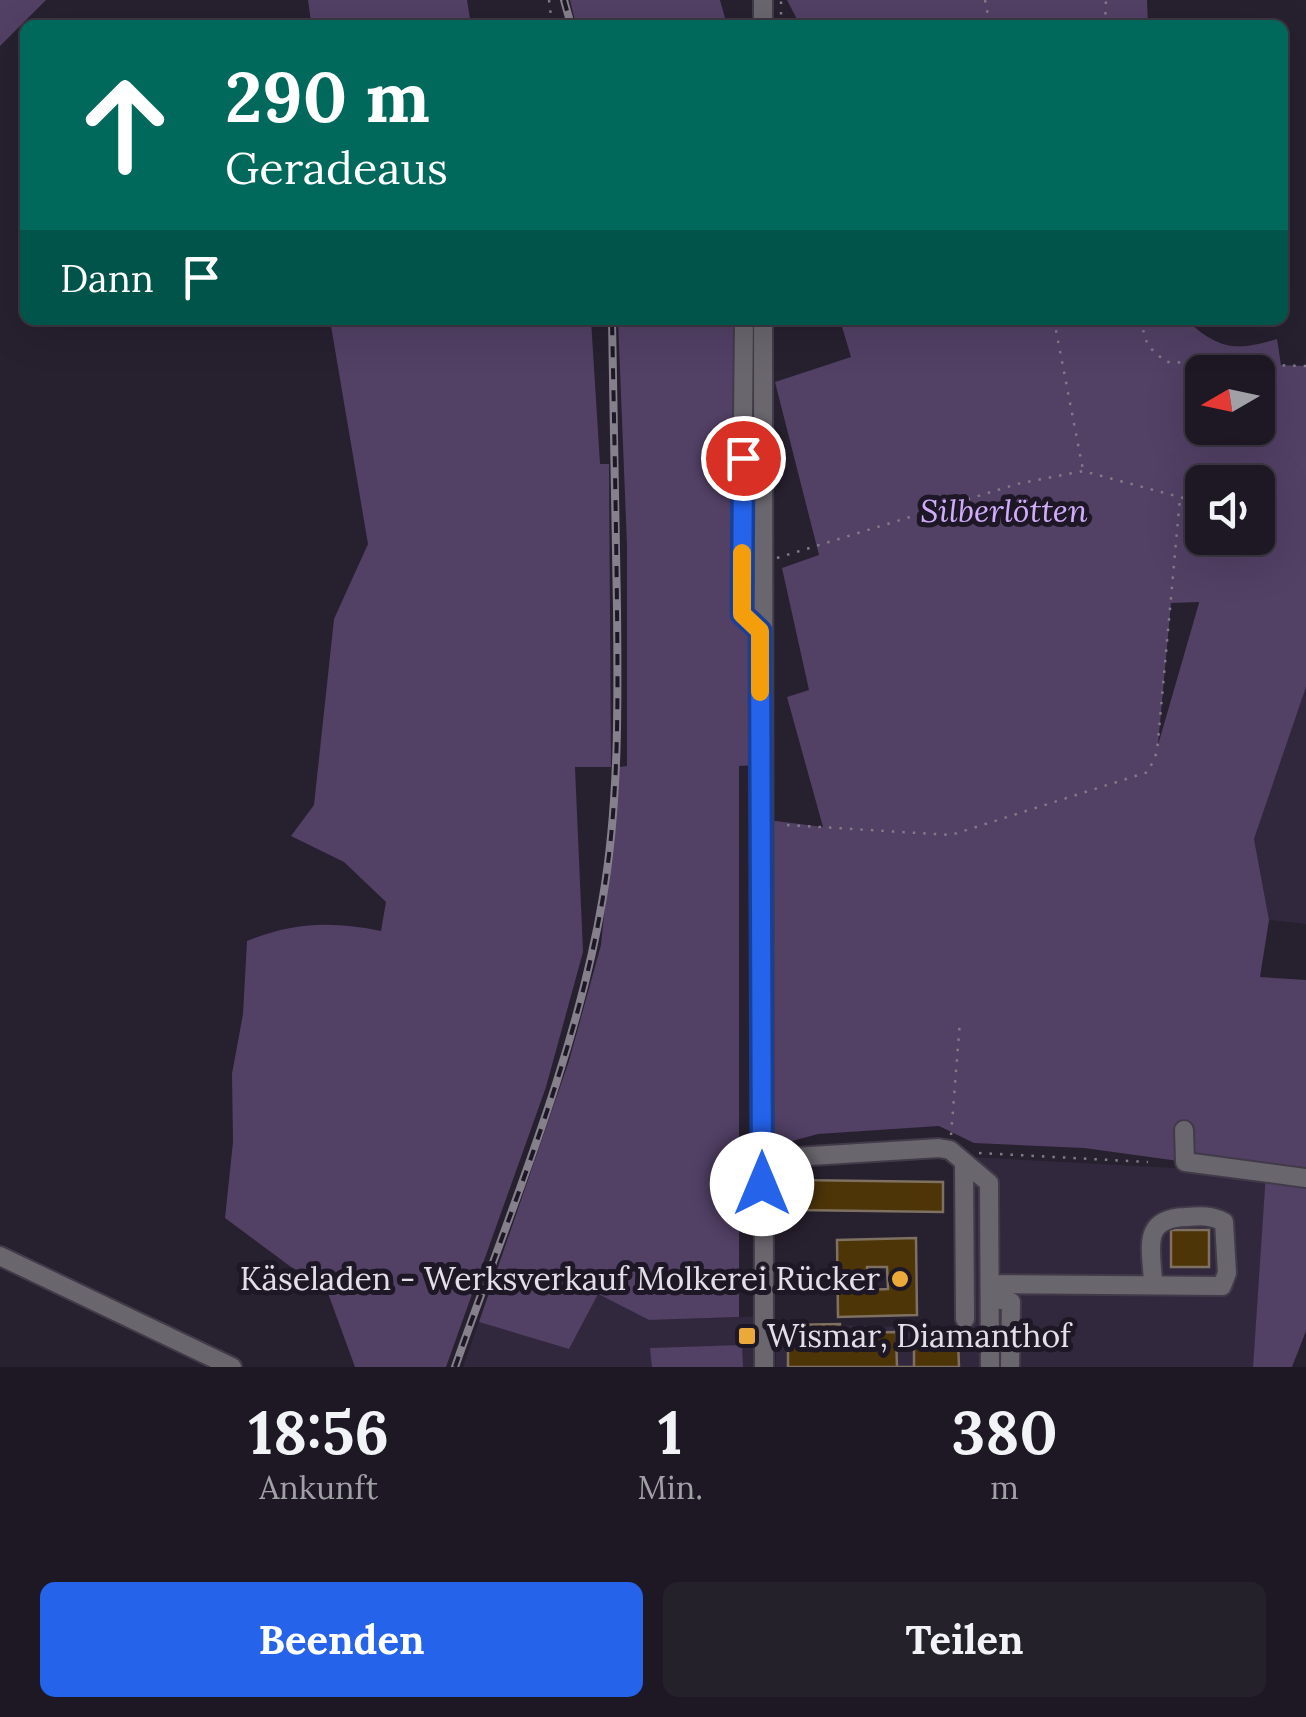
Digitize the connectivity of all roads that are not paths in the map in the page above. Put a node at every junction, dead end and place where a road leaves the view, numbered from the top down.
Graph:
1 (744, 325) edge
2 (762, 325) edge
3 (760, 631) junction
4 (1184, 1130) dead end
5 (762, 1159) junction
6 (964, 1166) junction
7 (1306, 1178) edge
8 (0, 1256) edge
9 (1154, 1284) junction
10 (990, 1291) junction
11 (965, 1319) dead end
12 (232, 1367) edge
13 (764, 1367) edge
14 (990, 1367) edge
15 (1010, 1367) edge

1 - 3 street
2 - 3 street
3 - 5 street
4 - 7 street
5 - 6 street
5 - 13 street
6 - 10 street
6 - 11 street
8 - 12 street
9 - 9 street
9 - 10 street
10 - 14 street
10 - 15 street

